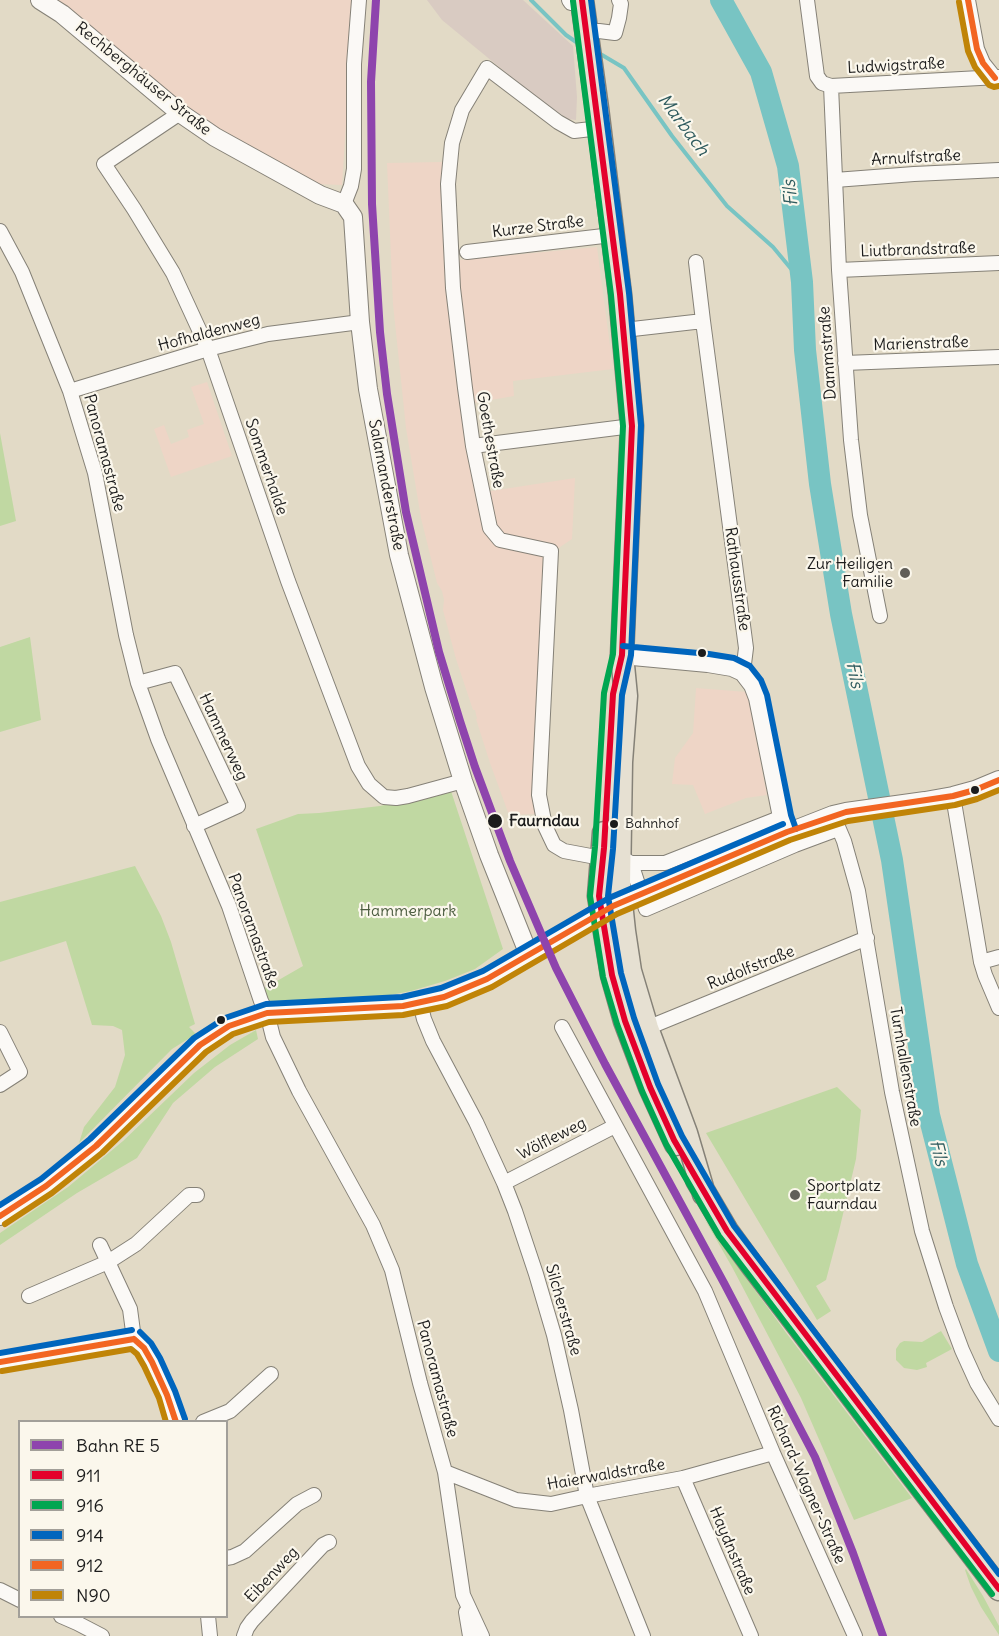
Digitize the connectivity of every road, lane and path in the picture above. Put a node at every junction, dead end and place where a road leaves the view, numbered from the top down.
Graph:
1 (40, 0) edge
2 (359, 0) edge
3 (620, 0) edge
4 (807, 0) edge
5 (968, 0) edge
6 (578, 1) edge
7 (588, 46) junction
8 (997, 78) edge
9 (831, 86) junction
10 (180, 113) junction
11 (600, 128) junction
12 (999, 170) edge
13 (835, 180) junction
14 (344, 204) junction
15 (0, 231) edge
16 (612, 235) junction
17 (467, 252) dead end
18 (696, 262) dead end
19 (999, 263) edge
20 (839, 270) junction
21 (703, 321) junction
22 (360, 322) junction
23 (624, 330) junction
24 (208, 349) junction
25 (999, 357) edge
26 (845, 363) junction
27 (70, 391) junction
28 (632, 426) junction
29 (473, 446) junction
30 (880, 616) dead end
31 (622, 655) junction
32 (743, 672) junction
33 (138, 682) junction
34 (999, 780) edge
35 (463, 782) junction
36 (953, 796) junction
37 (836, 822) junction
38 (784, 824) junction
39 (194, 826) junction
40 (618, 858) junction
41 (867, 938) junction
42 (529, 955) junction
43 (999, 957) edge
44 (981, 962) junction
45 (999, 1008) edge
46 (422, 1011) junction
47 (267, 1013) junction
48 (653, 1026) junction
49 (562, 1027) dead end
50 (0, 1032) edge
51 (0, 1085) edge
52 (615, 1125) junction
53 (504, 1182) junction
54 (704, 1194) junction
55 (197, 1195) dead end
56 (0, 1216) edge
57 (100, 1245) dead end
58 (108, 1262) junction
59 (29, 1296) dead end
60 (134, 1339) junction
61 (0, 1362) edge
62 (271, 1374) dead end
63 (999, 1419) edge
64 (175, 1420) edge
65 (208, 1420) edge
66 (773, 1453) junction
67 (445, 1472) junction
68 (683, 1478) junction
69 (314, 1495) dead end
70 (587, 1496) junction
71 (329, 1542) dead end
72 (228, 1558) edge
73 (999, 1589) edge
74 (0, 1590) edge
75 (463, 1595) junction
76 (18, 1599) edge
77 (64, 1618) edge
78 (208, 1618) edge
79 (77, 1623) junction
80 (70, 1636) edge
81 (102, 1636) edge
82 (210, 1636) edge
83 (244, 1636) edge
84 (470, 1636) edge
85 (482, 1636) edge
86 (643, 1636) edge
87 (751, 1636) edge
88 (855, 1636) edge

1 - 10 street, Rechberghäuser Straße
2 - 14 street
3 - 7 street
4 - 9 street
5 - 8 street
6 - 7 main road
7 - 11 main road
8 - 9 street, Ludwigstraße
9 - 13 street, Dammstraße
10 - 14 street, Rechberghäuser Straße
10 - 24 street, Sommerhalde
11 - 16 main road
11 - 29 street, Goethestraße
12 - 13 street, Arnulfstraße
13 - 20 street, Dammstraße
14 - 22 street, Salamanderstraße
15 - 27 street, Panoramastraße
16 - 17 street, Kurze Straße
16 - 23 main road
18 - 21 street, Rathausstraße
19 - 20 street, Liutbrandstraße
20 - 26 street, Dammstraße
21 - 23 street
21 - 32 street, Rathausstraße
22 - 24 street, Hofhaldenweg
22 - 35 street, Salamanderstraße
23 - 28 main road
24 - 27 street, Hofhaldenweg
24 - 35 street, Sommerhalde
25 - 26 street, Marienstraße
26 - 30 street, Dammstraße
27 - 33 street, Panoramastraße
28 - 29 street
28 - 31 main road
29 - 40 street, Goethestraße
31 - 32 street
31 - 40 main road
32 - 38 street
33 - 39 street, Panoramastraße
33 - 39 street, Hammerweg
34 - 36 street
35 - 42 street, Salamanderstraße
36 - 37 street
36 - 44 street
37 - 38 street
37 - 40 street
37 - 41 street, Turnhallenstraße
38 - 40 street
38 - 42 street, bridge
39 - 47 street, Panoramastraße
40 - 48 main road
40 - 54 main road
41 - 48 street, Rudolfstraße
41 - 63 street, Turnhallenstraße
42 - 46 street
43 - 44 street
44 - 45 street
46 - 47 street
46 - 53 street, Silcherstraße
47 - 56 street
47 - 67 street, Panoramastraße
48 - 54 main road
49 - 52 street, Richard-Wagner-Straße
50 - 51 street
52 - 53 street, Wölfleweg
52 - 66 street, Richard-Wagner-Straße
53 - 70 street, Silcherstraße
54 - 73 main road
55 - 58 street
57 - 58 street
58 - 59 street
58 - 60 street
60 - 61 street
60 - 64 street
62 - 65 street
66 - 68 street, Haierwaldstraße
66 - 88 street, Richard-Wagner-Straße
67 - 70 street, Haierwaldstraße
67 - 75 street, Panoramastraße
68 - 70 street, Haierwaldstraße
68 - 87 street, Haydnstraße
69 - 72 street
70 - 86 street, Silcherstraße
71 - 83 street, Eibenweg
74 - 76 street
75 - 84 street
75 - 85 street, Panoramastraße
77 - 79 street
78 - 82 street
79 - 80 street
79 - 81 street

